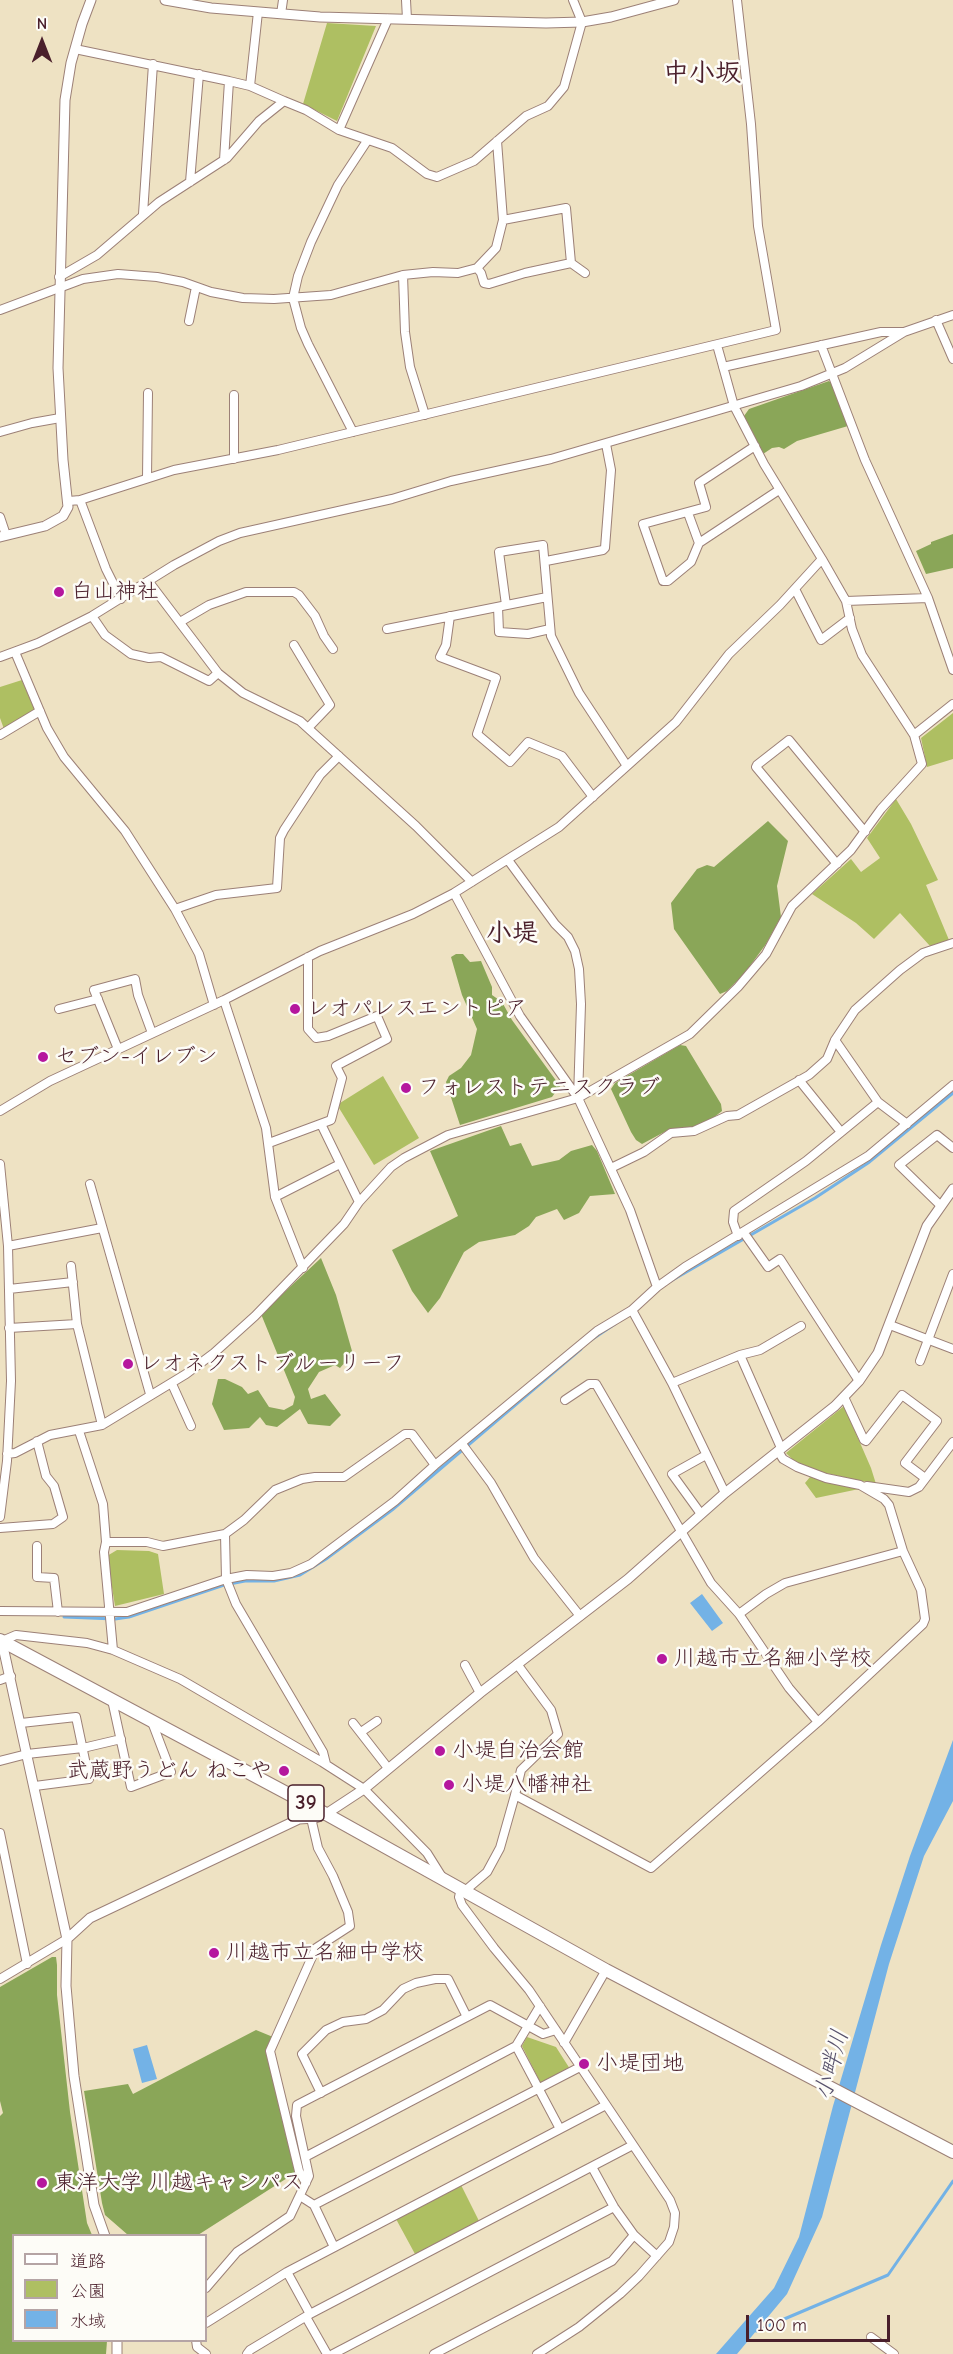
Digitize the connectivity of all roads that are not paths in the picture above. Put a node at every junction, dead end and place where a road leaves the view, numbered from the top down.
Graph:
1 (91, 0) edge
2 (165, 0) edge
3 (283, 0) edge
4 (406, 0) edge
5 (573, 0) edge
6 (674, 0) edge
7 (737, 0) edge
8 (258, 12) junction
9 (281, 14) junction
10 (388, 19) junction
11 (407, 19) junction
12 (582, 22) junction
13 (75, 49) junction
14 (153, 64) junction
15 (199, 74) junction
16 (229, 81) junction
17 (250, 86) junction
18 (284, 101) junction
19 (339, 130) junction
20 (367, 141) junction
21 (496, 141) junction
22 (224, 160) junction
23 (190, 182) junction
24 (143, 214) junction
25 (503, 220) junction
26 (571, 263) junction
27 (477, 268) junction
28 (585, 273) dead end
29 (403, 275) junction
30 (59, 282) junction
31 (196, 287) junction
32 (293, 298) junction
33 (0, 310) edge
34 (953, 315) edge
35 (936, 320) junction
36 (189, 321) dead end
37 (904, 332) junction
38 (717, 345) junction
39 (821, 345) junction
40 (953, 359) edge
41 (723, 367) junction
42 (831, 373) junction
43 (148, 393) dead end
44 (234, 395) dead end
45 (734, 406) junction
46 (425, 415) junction
47 (60, 418) junction
48 (0, 432) edge
49 (353, 432) junction
50 (606, 444) junction
51 (754, 446) junction
52 (234, 459) junction
53 (147, 478) junction
54 (779, 490) junction
55 (80, 500) junction
56 (69, 501) junction
57 (688, 513) junction
58 (0, 517) edge
59 (3, 536) edge
60 (699, 543) junction
61 (822, 559) junction
62 (546, 561) junction
63 (148, 582) junction
64 (795, 589) junction
65 (547, 597) junction
66 (928, 598) junction
67 (121, 599) junction
68 (846, 601) junction
69 (502, 606) junction
70 (92, 616) junction
71 (450, 616) junction
72 (850, 618) junction
73 (180, 622) junction
74 (550, 629) junction
75 (387, 630) dead end
76 (294, 645) dead end
77 (333, 649) dead end
78 (15, 652) junction
79 (0, 657) edge
80 (953, 670) edge
81 (218, 673) junction
82 (953, 704) edge
83 (40, 711) junction
84 (308, 729) junction
85 (0, 735) edge
86 (914, 735) junction
87 (339, 756) junction
88 (627, 766) junction
89 (593, 797) junction
90 (865, 832) junction
91 (508, 860) junction
92 (837, 864) junction
93 (472, 882) junction
94 (454, 893) junction
95 (175, 909) junction
96 (953, 943) edge
97 (308, 957) junction
98 (98, 999) junction
99 (224, 1000) junction
100 (214, 1005) junction
101 (59, 1009) dead end
102 (152, 1033) junction
103 (835, 1040) junction
104 (118, 1049) junction
105 (799, 1080) junction
106 (953, 1085) edge
107 (579, 1098) junction
108 (878, 1102) junction
109 (0, 1111) edge
110 (321, 1124) junction
111 (907, 1124) junction
112 (841, 1132) junction
113 (269, 1143) junction
114 (953, 1148) edge
115 (0, 1164) edge
116 (340, 1164) junction
117 (611, 1168) junction
118 (90, 1184) dead end
119 (953, 1189) edge
120 (275, 1197) junction
121 (359, 1202) junction
122 (946, 1203) edge
123 (102, 1228) junction
124 (741, 1235) junction
125 (8, 1246) junction
126 (71, 1266) dead end
127 (303, 1268) junction
128 (4, 1272) edge
129 (953, 1274) edge
130 (73, 1282) junction
131 (657, 1287) junction
132 (9, 1289) junction
133 (632, 1310) junction
134 (77, 1324) junction
135 (890, 1325) junction
136 (801, 1326) dead end
137 (9, 1328) junction
138 (928, 1340) junction
139 (953, 1349) edge
140 (740, 1355) junction
141 (920, 1361) dead end
142 (859, 1380) junction
143 (672, 1383) junction
144 (172, 1384) junction
145 (150, 1394) junction
146 (844, 1397) junction
147 (565, 1400) dead end
148 (102, 1425) junction
149 (191, 1426) dead end
150 (79, 1431) junction
151 (37, 1442) junction
152 (953, 1442) edge
153 (462, 1444) junction
154 (780, 1450) junction
155 (706, 1455) junction
156 (5, 1459) edge
157 (435, 1465) junction
158 (925, 1478) junction
159 (860, 1485) junction
160 (725, 1493) junction
161 (701, 1514) junction
162 (0, 1517) edge
163 (0, 1528) edge
164 (682, 1530) junction
165 (225, 1534) junction
166 (106, 1542) junction
167 (37, 1546) dead end
168 (903, 1551) junction
169 (226, 1579) junction
170 (0, 1611) edge
171 (58, 1612) junction
172 (739, 1614) junction
173 (580, 1616) junction
174 (110, 1617) junction
175 (1, 1640) edge
176 (113, 1650) junction
177 (517, 1664) junction
178 (465, 1665) dead end
179 (11, 1676) junction
180 (0, 1680) edge
181 (480, 1693) junction
182 (112, 1700) junction
183 (377, 1721) dead end
184 (152, 1722) junction
185 (818, 1722) junction
186 (21, 1723) junction
187 (353, 1723) dead end
188 (360, 1732) junction
189 (121, 1739) junction
190 (83, 1748) junction
191 (27, 1754) junction
192 (0, 1761) edge
193 (326, 1764) junction
194 (388, 1768) junction
195 (35, 1786) junction
196 (364, 1789) junction
197 (515, 1795) junction
198 (326, 1814) junction
199 (311, 1818) junction
200 (0, 1833) edge
201 (2, 1854) edge
202 (444, 1880) junction
203 (464, 1889) junction
204 (67, 1939) junction
205 (27, 1964) junction
206 (606, 1970) junction
207 (0, 1979) edge
208 (540, 2006) junction
209 (467, 2017) junction
210 (529, 2027) junction
211 (556, 2030) junction
212 (564, 2043) junction
213 (516, 2046) junction
214 (580, 2067) junction
215 (539, 2088) junction
216 (321, 2093) junction
217 (606, 2105) junction
218 (560, 2129) junction
219 (633, 2145) junction
220 (953, 2152) edge
221 (305, 2157) junction
222 (592, 2167) junction
223 (306, 2183) junction
224 (300, 2196) junction
225 (314, 2205) junction
226 (614, 2207) junction
227 (105, 2234) edge
228 (634, 2235) junction
229 (334, 2247) junction
230 (657, 2256) junction
231 (287, 2272) junction
232 (207, 2287) edge
233 (308, 2315) junction
234 (207, 2322) edge
235 (871, 2337) dead end
236 (196, 2342) edge
237 (206, 2354) edge
238 (248, 2354) edge
239 (327, 2354) edge
240 (333, 2354) edge
241 (434, 2354) edge
242 (537, 2354) edge
243 (894, 2354) edge

1 - 13 street
2 - 8 street
3 - 9 street
4 - 11 street
5 - 12 street
6 - 12 street
7 - 38 street
8 - 9 street
8 - 17 street
9 - 10 street
10 - 11 street
10 - 19 street
11 - 12 street
12 - 21 street
13 - 14 street
13 - 30 street
14 - 15 street
14 - 24 street
15 - 16 street
15 - 23 street
16 - 17 street
16 - 22 street
17 - 18 street
18 - 19 street
18 - 22 street
19 - 20 street
20 - 21 street
20 - 32 street
21 - 25 street
22 - 23 street
23 - 24 street
24 - 30 street
25 - 26 street
25 - 27 street
26 - 27 street
26 - 28 street
27 - 29 street
29 - 32 street
29 - 46 street
30 - 31 street
30 - 33 street
30 - 47 street
31 - 32 street
31 - 36 street
32 - 49 street
34 - 35 street
35 - 37 street
35 - 40 street
37 - 39 street
37 - 42 street
38 - 41 street
38 - 46 street
39 - 41 street
39 - 42 street
41 - 45 street
42 - 45 street
42 - 66 street
43 - 53 street
44 - 52 street
45 - 50 street
45 - 51 street
46 - 49 street
47 - 48 street
47 - 56 street
49 - 52 street
50 - 62 street
50 - 63 street
51 - 54 street
51 - 57 street
52 - 53 street
53 - 55 street
54 - 60 street
54 - 61 street
55 - 56 street
55 - 67 street
56 - 59 street
57 - 60 street
57 - 60 street
58 - 59 street
61 - 64 street
61 - 68 street
62 - 65 street
62 - 69 street
63 - 67 street
63 - 73 street
64 - 72 street
64 - 88 street
65 - 69 street
65 - 74 street
66 - 68 street
66 - 80 street
67 - 70 street
68 - 72 street
69 - 71 street
69 - 74 street
70 - 78 street
70 - 81 street
71 - 75 street
71 - 89 street
72 - 86 street
73 - 77 street
73 - 81 street
74 - 88 street
76 - 84 street
78 - 79 street
78 - 83 street
81 - 84 street
82 - 86 street
83 - 85 street
83 - 95 street
84 - 87 street
86 - 90 street
87 - 93 street
87 - 95 street
88 - 89 street
89 - 91 street
90 - 92 street
90 - 92 street
91 - 93 street
91 - 107 street
92 - 107 street
93 - 94 street
94 - 97 street
94 - 107 street
95 - 100 street
96 - 103 street
97 - 99 street
97 - 110 street
98 - 101 street
98 - 102 street
98 - 104 street
99 - 100 street
99 - 113 street
100 - 102 street
102 - 104 street
103 - 105 street
103 - 108 street
104 - 109 street
105 - 112 street
105 - 117 street
106 - 111 street
107 - 117 street
107 - 121 street
108 - 111 street
108 - 112 street
110 - 113 street
110 - 116 street
111 - 124 street
112 - 124 street
113 - 120 street
114 - 122 street
115 - 125 street
116 - 120 street
116 - 121 street
117 - 131 street
118 - 123 street
119 - 122 street
120 - 127 street
121 - 127 street
122 - 135 street
123 - 125 street
123 - 145 street
124 - 131 street
124 - 142 street
125 - 128 street
126 - 130 street
127 - 144 street
128 - 132 street
129 - 138 street
130 - 132 street
130 - 134 street
131 - 133 street
132 - 137 street
133 - 143 street
133 - 153 street
134 - 137 street
134 - 148 street
135 - 138 street
135 - 142 street
136 - 140 street
137 - 156 street
138 - 139 street
138 - 141 street
140 - 143 street
140 - 154 street
142 - 146 street
143 - 155 street
144 - 145 street
144 - 149 street
145 - 148 street
146 - 154 street
146 - 158 street
147 - 164 street
148 - 150 street
150 - 151 street
150 - 166 street
151 - 156 street
151 - 163 street
152 - 158 street
153 - 157 street
153 - 173 street
154 - 159 street
154 - 160 street
155 - 160 street
155 - 161 street
156 - 162 street
157 - 165 street
157 - 169 street
158 - 159 street
159 - 168 street
160 - 161 street
161 - 164 street
164 - 172 street
164 - 173 street
165 - 166 street
165 - 169 street
166 - 174 street
167 - 171 street
168 - 172 street
168 - 185 street
169 - 174 street
169 - 193 street
170 - 171 street
171 - 174 street
172 - 185 street
173 - 177 street
174 - 176 street
175 - 176 street
175 - 179 street
175 - 182 main road, 39
176 - 193 street
177 - 181 street
177 - 197 street
178 - 181 street
179 - 180 street
179 - 186 street
181 - 194 street
182 - 184 main road, 39
182 - 189 street
183 - 188 street
184 - 189 street
184 - 198 main road, 39
185 - 197 street
186 - 190 street
186 - 191 street
187 - 188 street
188 - 194 street
189 - 190 street
190 - 191 street
190 - 195 street
191 - 192 street
191 - 195 street
193 - 196 street
194 - 196 street
195 - 204 street
196 - 198 street
196 - 202 street
197 - 203 street
198 - 199 street
198 - 202 main road, 39
199 - 204 street
199 - 223 street
200 - 201 street
201 - 205 street
202 - 203 main road, 39
203 - 206 main road, 39
203 - 208 street
204 - 205 street
204 - 227 street
205 - 207 street
206 - 212 street
206 - 220 main road, 39
208 - 210 street
208 - 211 street
209 - 210 street
209 - 216 street
209 - 216 street
210 - 211 street
210 - 213 street
211 - 212 street
212 - 214 street
213 - 215 street
213 - 221 street
214 - 215 street
214 - 217 street
215 - 218 street
215 - 225 street
216 - 221 street
217 - 218 street
217 - 219 street
218 - 229 street
219 - 222 street
219 - 230 street
221 - 223 street
222 - 226 street
222 - 233 street
223 - 224 street
224 - 225 street
224 - 232 street
225 - 229 street
226 - 228 street
226 - 240 street
228 - 230 street
228 - 241 street
229 - 231 street
230 - 242 street
231 - 233 street
231 - 234 street
233 - 238 street
233 - 239 street
235 - 243 street
236 - 237 street

